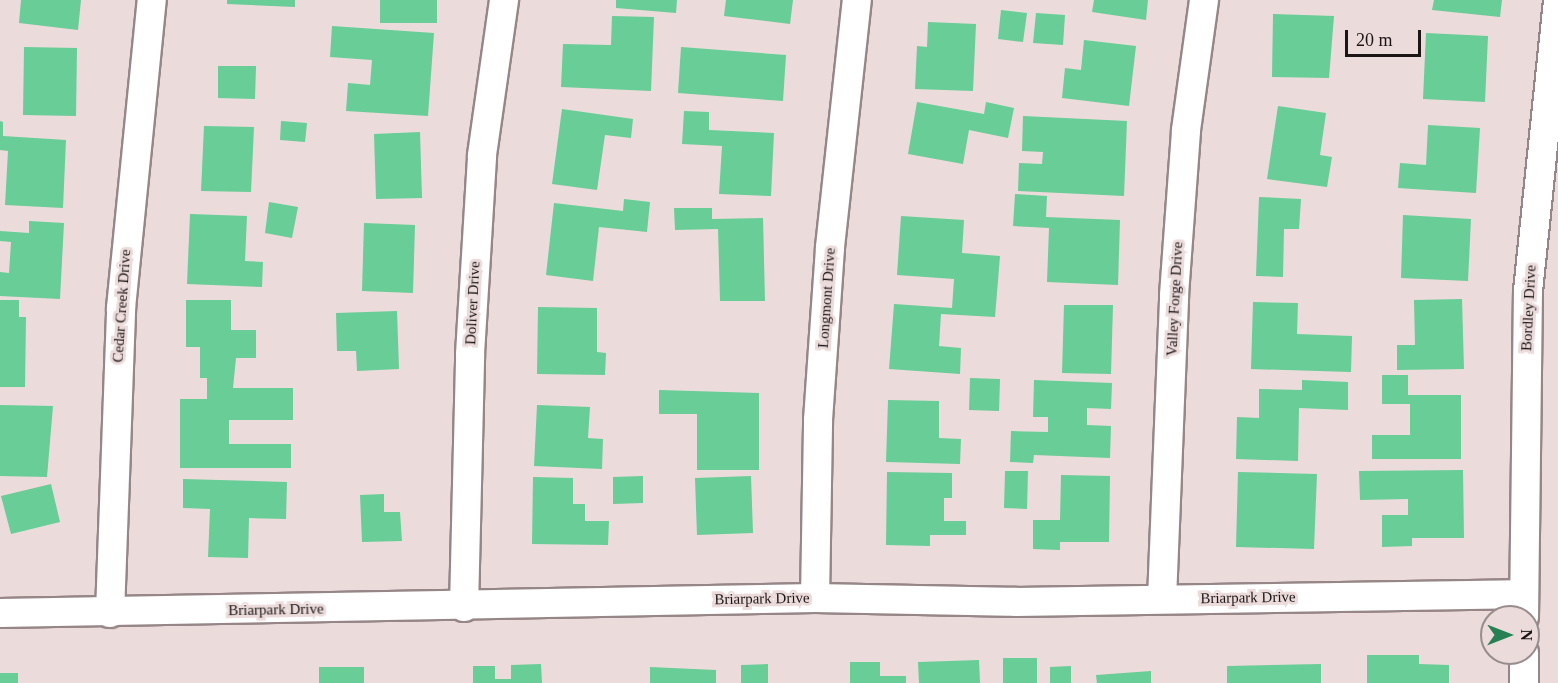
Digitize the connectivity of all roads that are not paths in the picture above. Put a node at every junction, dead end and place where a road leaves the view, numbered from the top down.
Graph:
1 (152, 0) edge
2 (504, 0) edge
3 (856, 0) edge
4 (1204, 0) edge
5 (1558, 0) edge
6 (815, 598) junction
7 (1162, 599) junction
8 (1524, 605) edge
9 (464, 607) junction
10 (0, 613) edge
11 (110, 613) junction
12 (1524, 665) edge
13 (1524, 683) edge

1 - 11 street, Cedar Creek Drive
2 - 9 street, Doliver Drive
3 - 6 street, Longmont Drive
4 - 7 street, Valley Forge Drive
5 - 8 street, Bordley Drive
6 - 7 street, Briarpark Drive
6 - 9 street, Briarpark Drive
7 - 8 street, Briarpark Drive
9 - 11 street, Briarpark Drive
10 - 11 street, Briarpark Drive
12 - 13 street

